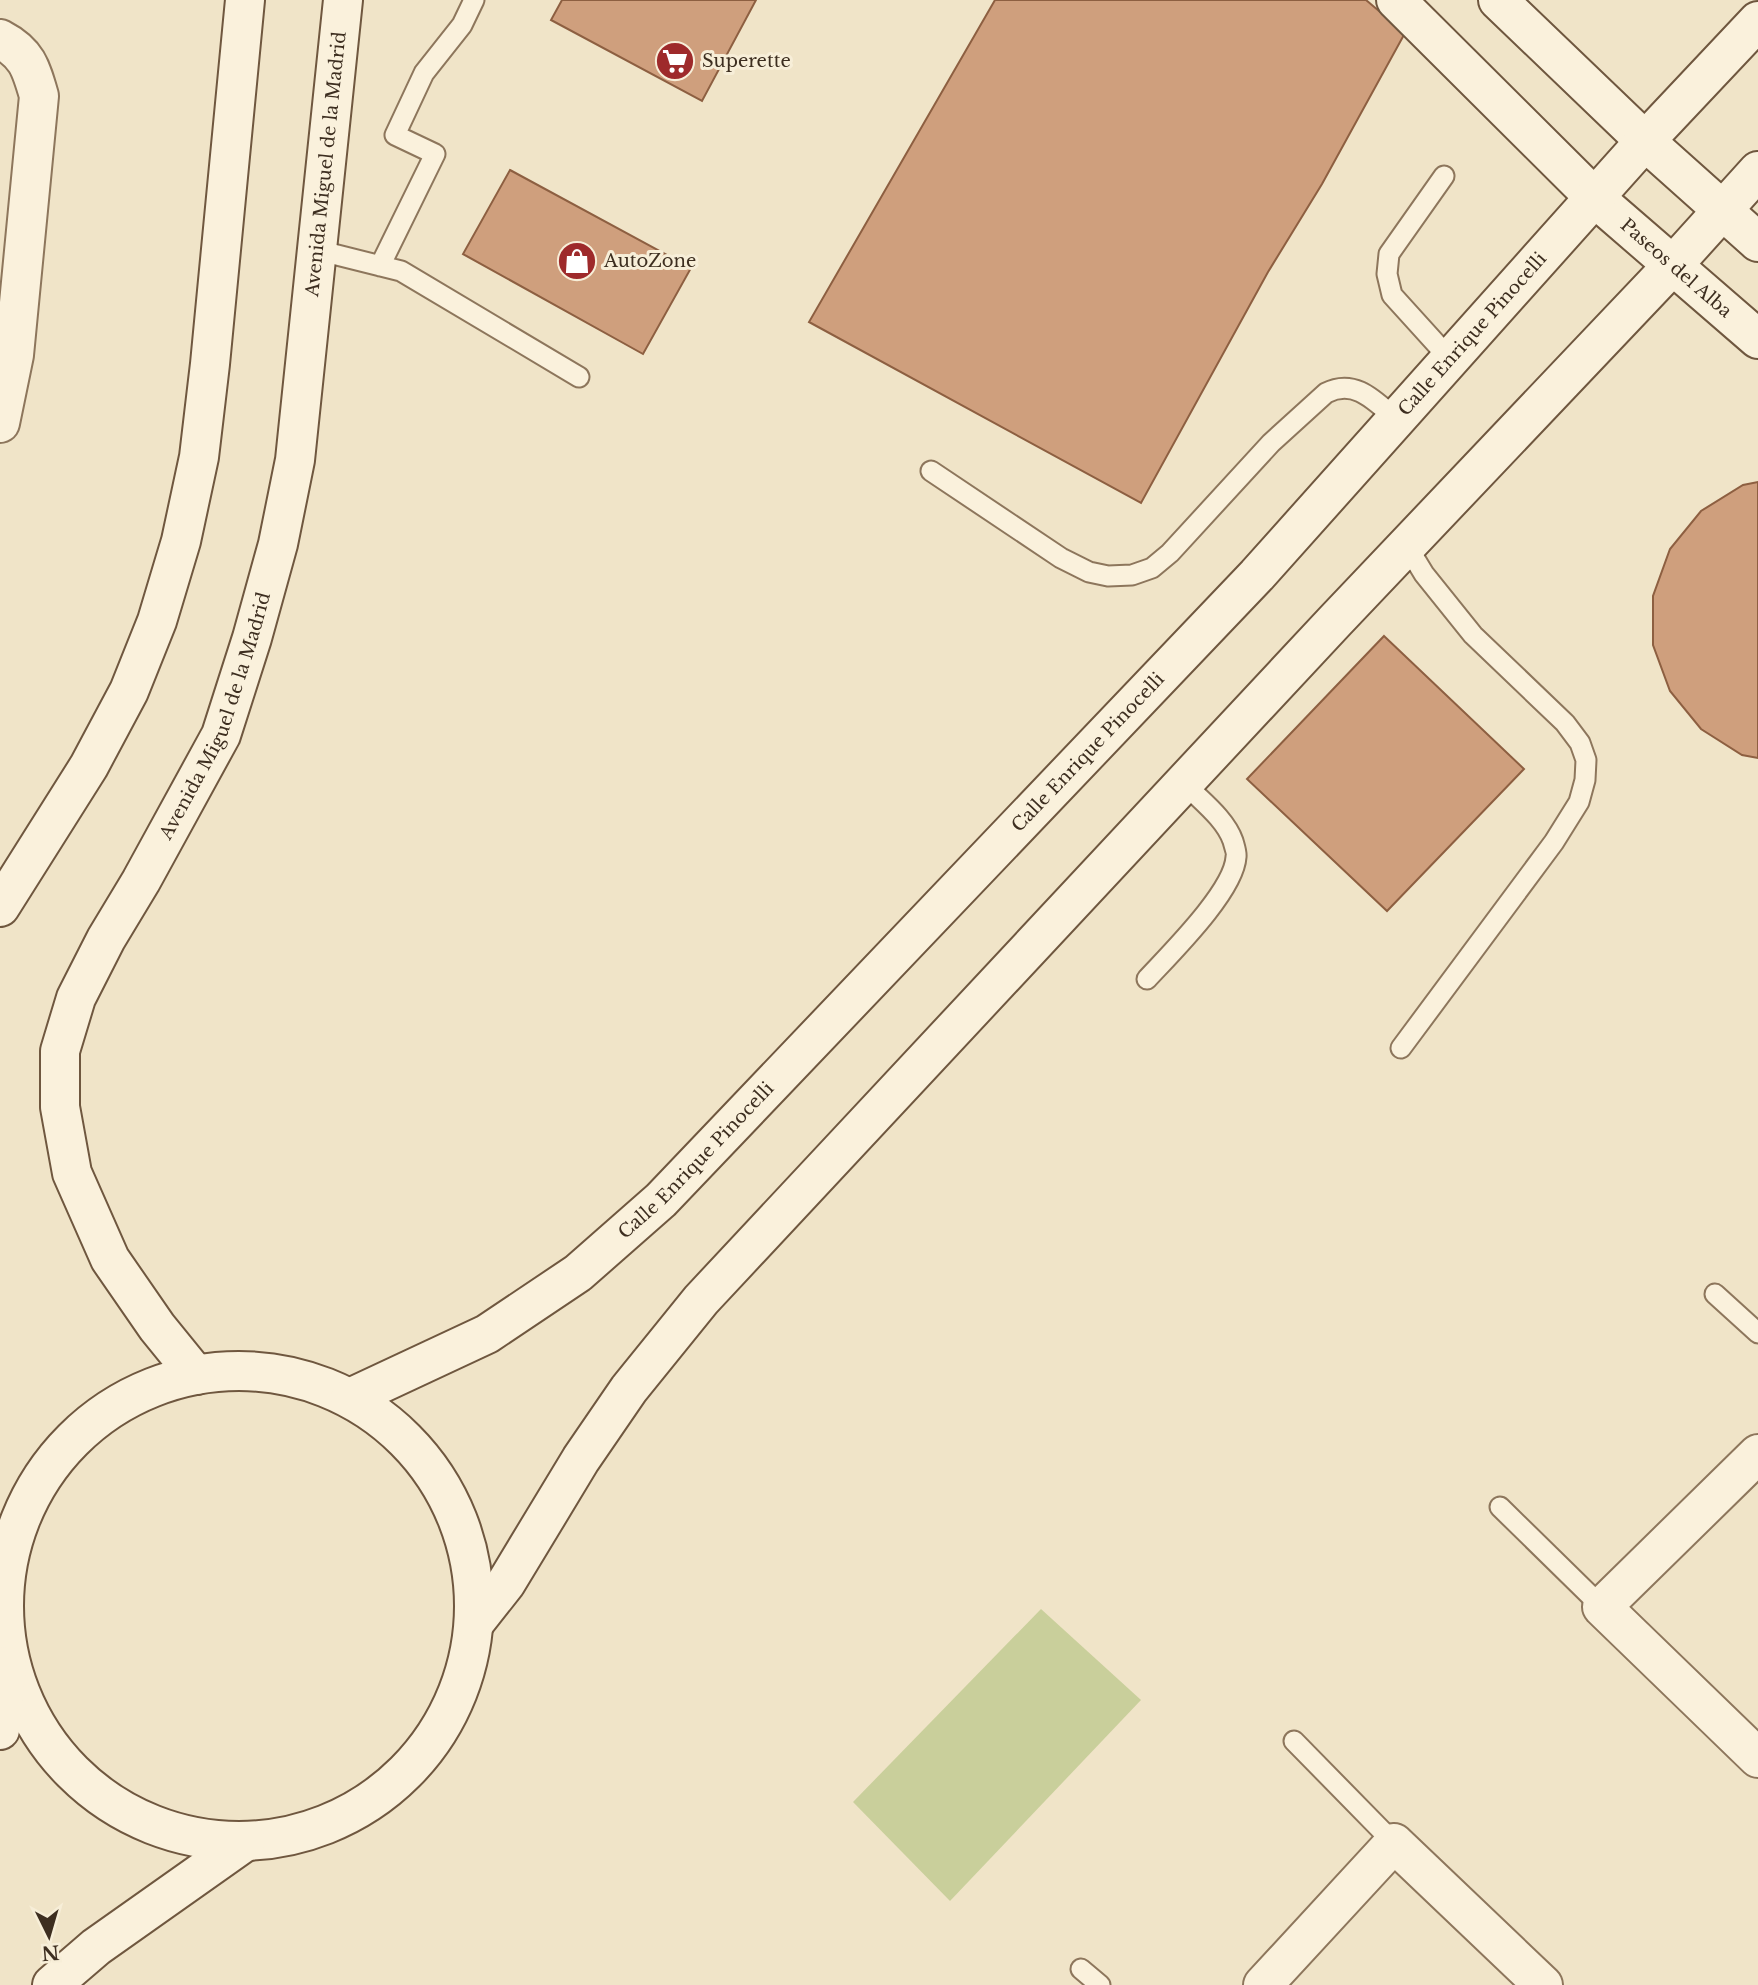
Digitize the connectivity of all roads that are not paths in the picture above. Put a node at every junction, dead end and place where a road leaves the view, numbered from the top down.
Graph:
1 (245, 0) edge
2 (343, 0) edge
3 (474, 0) edge
4 (1396, 0) edge
5 (1498, 0) edge
6 (1758, 20) edge
7 (0, 39) edge
8 (1646, 141) junction
9 (1758, 171) edge
10 (1444, 176) dead end
11 (1595, 198) junction
12 (1723, 210) junction
13 (1758, 242) edge
14 (317, 250) junction
15 (1673, 265) junction
16 (380, 266) junction
17 (1758, 339) edge
18 (7, 351) edge
19 (1450, 359) junction
20 (579, 377) dead end
21 (1396, 419) junction
22 (0, 423) edge
23 (931, 471) dead end
24 (1407, 546) junction
25 (1184, 783) junction
26 (0, 907) edge
27 (1147, 979) dead end
28 (1401, 1048) dead end
29 (1715, 1294) dead end
30 (1758, 1333) edge
31 (196, 1375) junction
32 (350, 1398) junction
33 (1758, 1454) edge
34 (1500, 1507) dead end
35 (2, 1573) edge
36 (1602, 1607) junction
37 (475, 1621) junction
38 (8, 1653) junction
39 (0, 1730) edge
40 (1294, 1741) dead end
41 (1758, 1758) edge
42 (246, 1841) junction
43 (1394, 1843) junction
44 (1081, 1969) dead end
45 (51, 1985) edge
46 (1100, 1985) edge
47 (1263, 1985) edge
48 (1543, 1985) edge

1 - 26 main road
2 - 14 main road, Avenida Miguel de la Madrid
3 - 16 lane
4 - 11 main road, Paseos del Alba
5 - 8 main road
6 - 8 main road, Calle Enrique Pinocelli
7 - 18 main road
8 - 11 main road, Calle Enrique Pinocelli
8 - 12 main road
9 - 12 main road
10 - 19 lane
11 - 15 main road, Paseos del Alba
11 - 19 main road, Calle Enrique Pinocelli
12 - 13 main road
12 - 15 main road
14 - 16 lane
14 - 31 main road, Avenida Miguel de la Madrid
15 - 17 main road, Paseos del Alba
15 - 24 main road
16 - 20 lane
18 - 22 main road
19 - 21 main road, Calle Enrique Pinocelli
21 - 23 lane
21 - 32 main road, Calle Enrique Pinocelli
24 - 25 main road
24 - 28 lane
25 - 27 lane
25 - 37 main road
29 - 30 lane
31 - 32 main road
31 - 35 main road
32 - 37 main road
33 - 36 main road
34 - 36 lane
35 - 38 main road
36 - 41 main road
37 - 42 main road
38 - 39 main road
38 - 42 main road
40 - 43 lane
42 - 45 main road
43 - 47 main road
43 - 48 main road
44 - 46 lane

